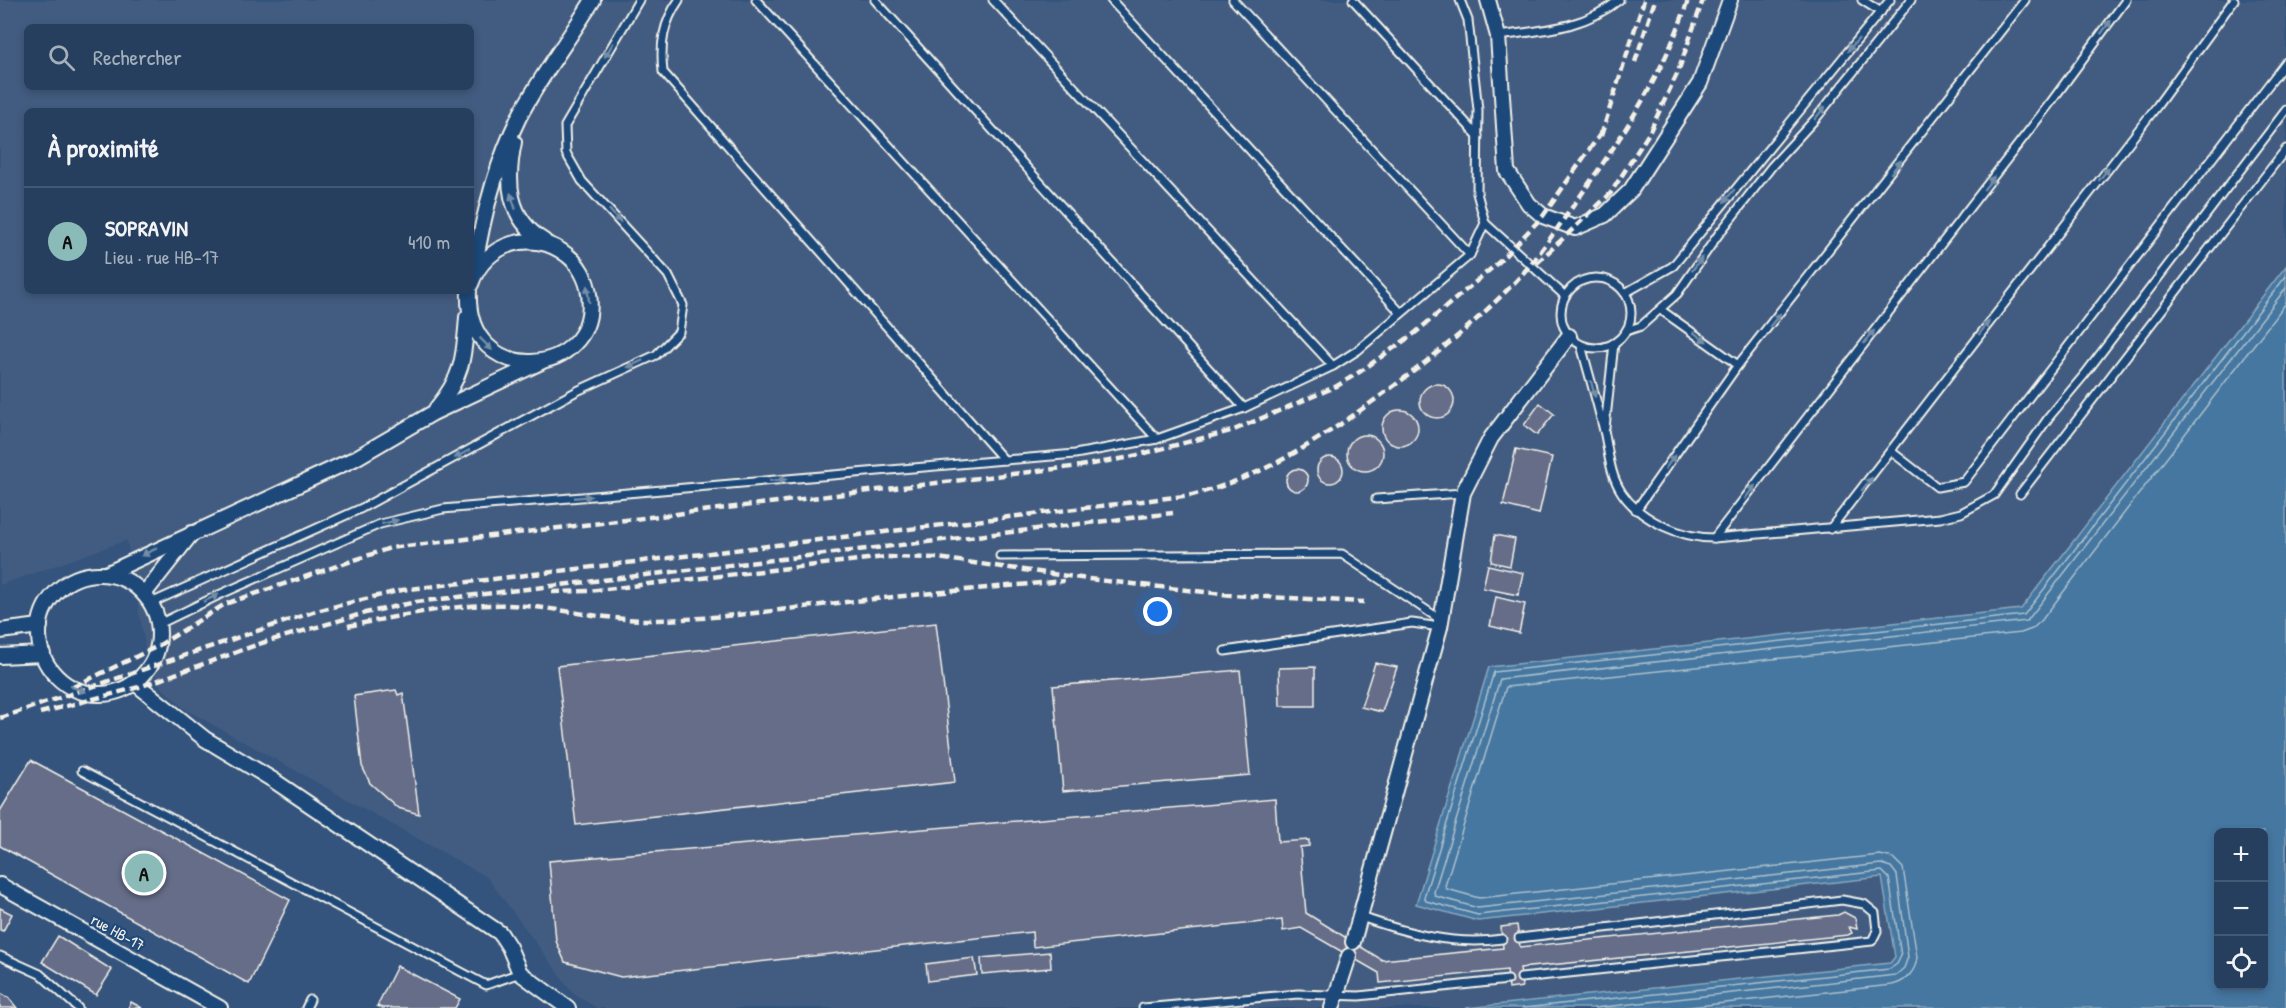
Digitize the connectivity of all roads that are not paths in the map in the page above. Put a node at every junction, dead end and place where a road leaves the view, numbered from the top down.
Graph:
1 (593, 0) edge
2 (639, 0) edge
3 (679, 0) edge
4 (756, 0) edge
5 (875, 0) edge
6 (993, 0) edge
7 (1112, 0) edge
8 (1233, 0) edge
9 (1353, 0) edge
10 (1460, 0) edge
11 (1488, 0) edge
12 (1620, 0) edge
13 (1730, 0) edge
14 (1862, 0) edge
15 (1890, 0) edge
16 (1911, 0) edge
17 (2025, 0) edge
18 (2126, 0) edge
19 (2234, 0) edge
20 (1881, 12) junction
21 (1498, 36) junction
22 (2286, 62) edge
23 (2286, 110) edge
24 (520, 116) junction
25 (1478, 136) junction
26 (2286, 149) edge
27 (1485, 223) junction
28 (549, 244) junction
29 (1470, 255) junction
30 (474, 274) edge
31 (474, 278) edge
32 (1625, 293) junction
33 (469, 294) edge
34 (1565, 296) junction
35 (468, 308) junction
36 (1661, 309) junction
37 (1401, 313) junction
38 (1626, 331) junction
39 (1569, 336) junction
40 (1614, 343) junction
41 (1581, 345) junction
42 (541, 362) junction
43 (1738, 365) junction
44 (1333, 366) junction
45 (1244, 408) junction
46 (433, 413) junction
47 (1605, 434) junction
48 (1156, 439) junction
49 (1892, 452) junction
50 (1004, 460) junction
51 (1463, 493) junction
52 (2020, 494) dead end
53 (1376, 499) dead end
54 (1636, 510) junction
55 (1830, 529) junction
56 (194, 532) junction
57 (1714, 538) junction
58 (1000, 556) dead end
59 (106, 574) junction
60 (148, 599) junction
61 (1440, 623) junction
62 (159, 624) junction
63 (40, 626) junction
64 (0, 631) edge
65 (1225, 651) dead end
66 (43, 654) junction
67 (0, 656) edge
68 (135, 683) junction
69 (82, 771) dead end
70 (0, 885) edge
71 (1361, 917) junction
72 (1519, 938) dead end
73 (1502, 939) dead end
74 (1353, 942) dead end
75 (0, 956) edge
76 (1349, 956) dead end
77 (520, 973) junction
78 (1521, 978) dead end
79 (1508, 980) dead end
80 (310, 1000) dead end
81 (1334, 1002) edge
82 (78, 1008) edge
83 (220, 1008) edge
84 (306, 1008) edge
85 (568, 1008) edge
86 (1143, 1008) edge

1 - 24 street
2 -> 60 lane
3 - 50 lane
4 - 48 lane
5 - 45 lane
6 - 44 lane
7 - 37 lane
8 - 29 lane
9 - 25 lane
10 - 25 lane
11 - 21 street
12 - 21 lane
13 - 21 street
14 - 20 lane
15 - 20 lane
36 -> 16 lane
43 -> 17 lane
57 -> 18 lane
49 -> 19 lane
20 -> 32 lane
22 - 49 lane
23 - 55 lane
28 -> 24 street
24 - 30 street
25 - 27 lane
26 - 52 lane
27 - 29 lane
27 - 34 lane
28 - 31 street
42 -> 28 street
29 - 37 lane
32 - 34 lane
32 - 38 lane
33 - 35 street
34 - 39 lane
35 -> 42 street
35 - 46 street
36 - 38 lane
36 -> 43 lane
37 - 44 lane
38 - 40 lane
39 - 41 lane
39 - 51 street
40 - 41 lane
40 - 47 lane
41 -> 47 lane
42 - 46 street
54 -> 43 lane
44 - 45 lane
45 - 48 lane
46 - 56 street
47 - 54 lane
48 - 50 lane
55 -> 49 lane
62 -> 50 lane
51 - 53 lane
51 - 61 street
54 - 57 lane
55 - 57 lane
56 -> 59 street
56 - 60 street
58 - 61 lane
59 - 60 street
59 - 63 street
60 - 62 street
61 - 65 lane
61 - 71 street
62 - 68 street
63 - 64 street
63 - 66 street
66 - 67 street
66 -> 68 street
68 - 77 street
69 - 77 lane
70 - 83 street, rue HB-17
71 - 73 lane
71 - 74 street
72 - 78 lane
75 - 82 lane
76 - 81 street
77 - 85 street
79 - 81 lane
80 - 84 lane
81 - 86 lane

